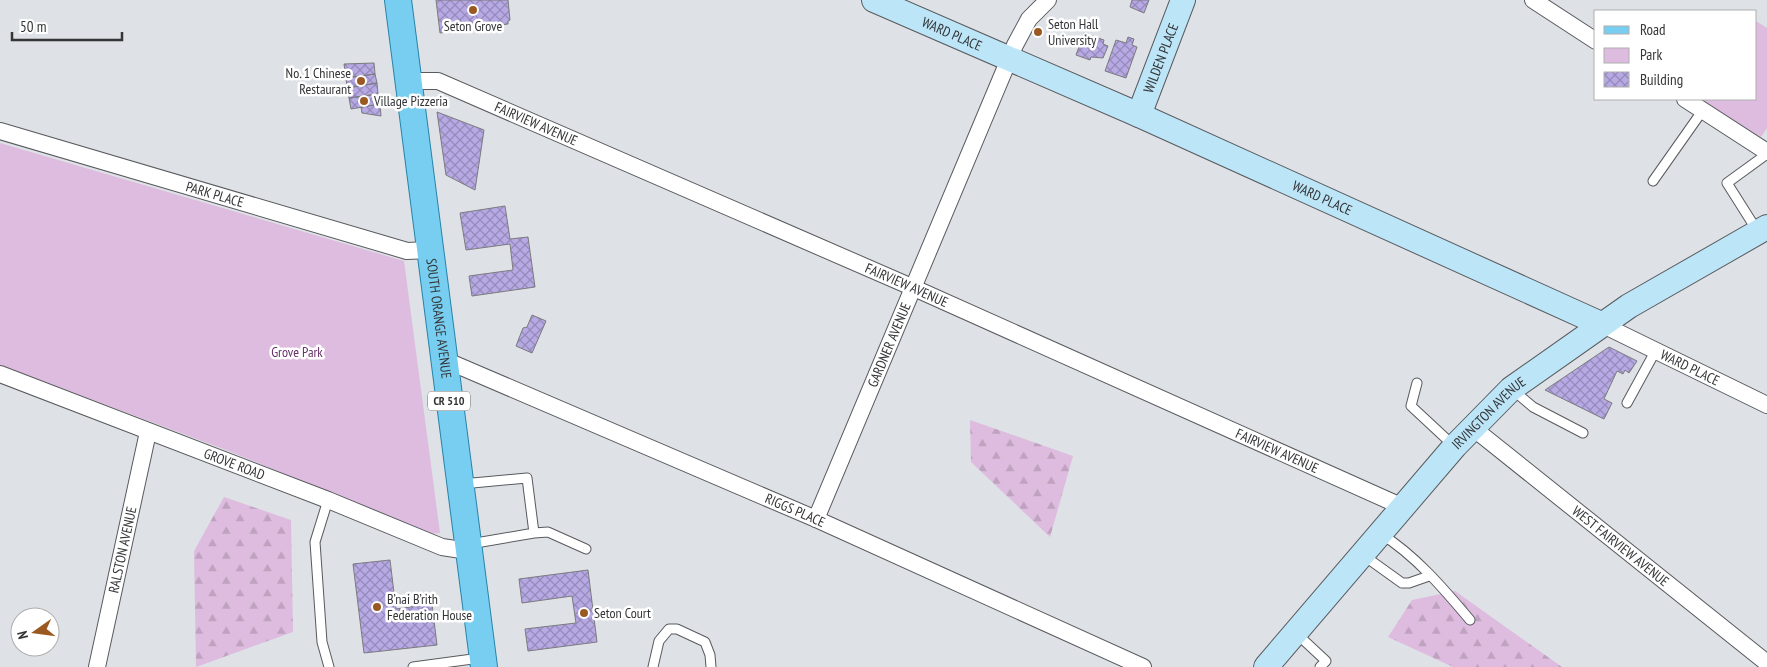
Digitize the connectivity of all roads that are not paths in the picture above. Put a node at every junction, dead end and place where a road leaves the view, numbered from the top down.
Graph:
1 (874, 0) edge
2 (1048, 0) edge
3 (1183, 0) edge
4 (1533, 0) edge
5 (393, 1) edge
6 (1594, 40) edge
7 (1010, 60) junction
8 (407, 81) junction
9 (1687, 100) edge
10 (1703, 110) junction
11 (1139, 115) junction
12 (0, 131) edge
13 (1767, 153) edge
14 (1653, 181) dead end
15 (1763, 229) edge
16 (429, 250) junction
17 (914, 288) junction
18 (1601, 324) junction
19 (1656, 350) junction
20 (444, 360) junction
21 (0, 374) edge
22 (1417, 382) dead end
23 (1511, 389) junction
24 (1627, 403) dead end
25 (1767, 405) edge
26 (1473, 428) junction
27 (148, 432) junction
28 (1583, 433) dead end
29 (1454, 446) junction
30 (460, 484) junction
31 (328, 500) junction
32 (1403, 507) junction
33 (816, 519) junction
34 (534, 533) junction
35 (1380, 534) junction
36 (468, 548) junction
37 (586, 549) dead end
38 (1362, 554) junction
39 (1430, 576) junction
40 (1470, 620) dead end
41 (1295, 633) junction
42 (483, 662) edge
43 (1274, 662) edge
44 (1767, 663) edge
45 (98, 667) edge
46 (328, 667) edge
47 (413, 667) edge
48 (653, 667) edge
49 (710, 667) edge
50 (1143, 667) edge
51 (1320, 667) edge

1 - 7 street, WARD PLACE
2 - 7 street, GARDNER AVENUE
3 - 11 street, WILDEN PLACE
4 - 6 street
5 - 8 main road, SOUTH ORANGE AVENUE / CR 510
7 - 11 street, WARD PLACE
7 - 17 street, GARDNER AVENUE
8 - 16 main road, SOUTH ORANGE AVENUE / CR 510
8 - 17 street, FAIRVIEW AVENUE
9 - 10 street
10 - 13 street
10 - 14 lane
11 - 18 street, WARD PLACE
12 - 16 street, PARK PLACE
13 - 15 lane
15 - 18 street, IRVINGTON AVENUE
16 - 20 main road, SOUTH ORANGE AVENUE / CR 510
17 - 32 street, FAIRVIEW AVENUE
17 - 33 street, GARDNER AVENUE
18 - 19 street, WARD PLACE
18 - 23 street, IRVINGTON AVENUE
19 - 24 lane
19 - 25 street, WARD PLACE
20 - 30 main road, SOUTH ORANGE AVENUE / CR 510
20 - 33 street, RIGGS PLACE
21 - 27 street, GROVE ROAD
22 - 29 lane
23 - 26 street, IRVINGTON AVENUE
23 - 28 lane
26 - 29 street, IRVINGTON AVENUE
26 - 44 street, WEST FAIRVIEW AVENUE
27 - 31 street, GROVE ROAD
27 - 45 street, RALSTON AVENUE
29 - 32 street, IRVINGTON AVENUE
30 - 34 lane
30 - 36 main road, SOUTH ORANGE AVENUE / CR 510
31 - 36 street, GROVE ROAD
31 - 46 lane
32 - 35 street, IRVINGTON AVENUE
33 - 50 street, RIGGS PLACE
34 - 36 lane
34 - 37 lane
35 - 38 street, IRVINGTON AVENUE
35 - 39 lane
36 - 42 main road, SOUTH ORANGE AVENUE / CR 510
38 - 39 lane
38 - 41 street, IRVINGTON AVENUE
39 - 40 lane
41 - 43 street, IRVINGTON AVENUE
41 - 51 lane
42 - 47 lane
48 - 49 lane

